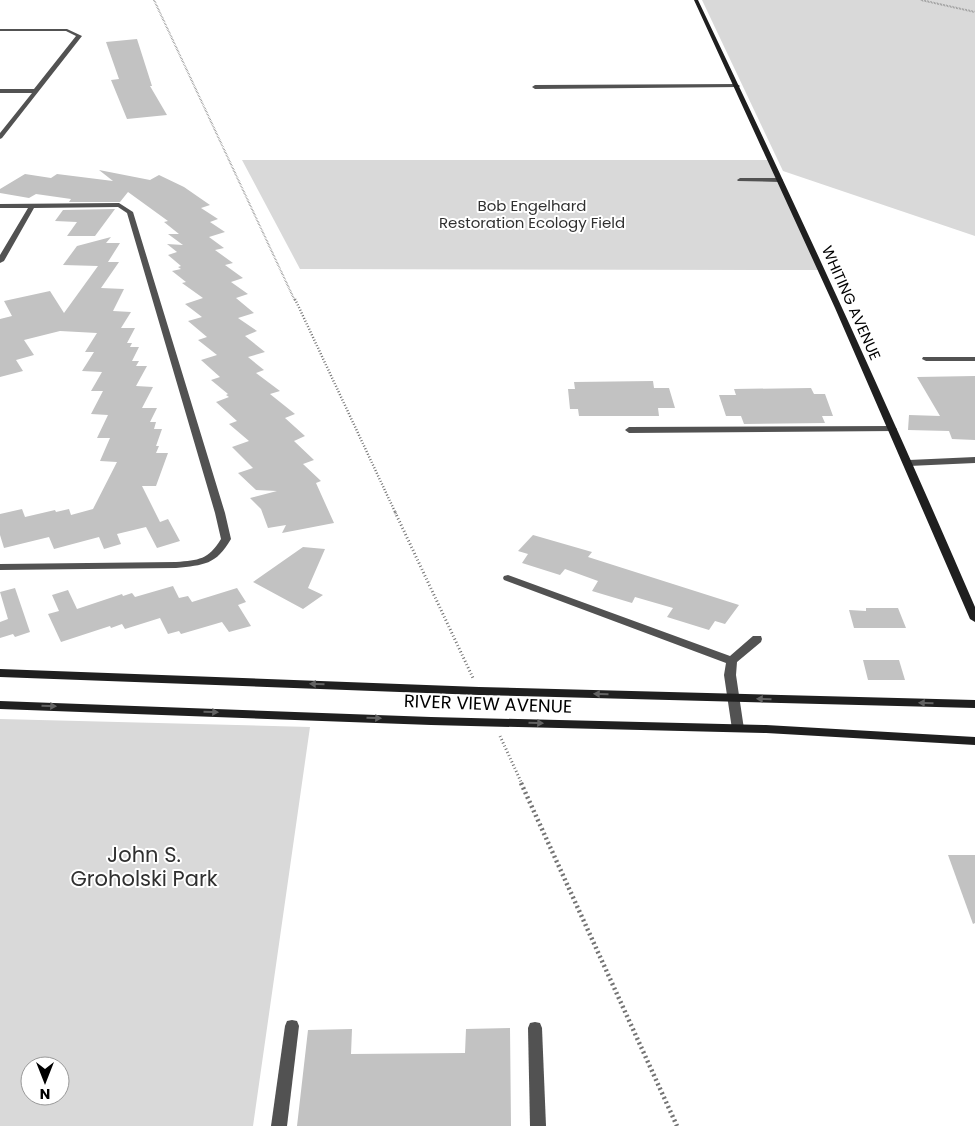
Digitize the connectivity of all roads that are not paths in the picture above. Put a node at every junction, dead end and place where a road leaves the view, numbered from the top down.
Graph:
1 (696, 0) edge
2 (0, 30) edge
3 (737, 86) junction
4 (535, 87) dead end
5 (0, 91) edge
6 (35, 91) junction
7 (0, 137) edge
8 (740, 180) dead end
9 (780, 180) junction
10 (0, 206) edge
11 (32, 206) junction
12 (0, 261) edge
13 (926, 359) dead end
14 (975, 359) edge
15 (893, 429) junction
16 (629, 430) dead end
17 (975, 460) edge
18 (909, 463) junction
19 (0, 566) edge
20 (508, 578) dead end
21 (975, 619) edge
22 (756, 639) dead end
23 (732, 661) junction
24 (0, 673) edge
25 (733, 698) junction
26 (975, 704) edge
27 (0, 705) edge
28 (738, 729) junction
29 (975, 742) edge
30 (292, 1026) dead end
31 (535, 1028) dead end
32 (279, 1126) edge
33 (538, 1126) edge

1 - 3 street, WHITING AVENUE
2 - 6 street
3 - 4 street
3 - 9 street, WHITING AVENUE
5 - 6 street
6 - 7 street
8 - 9 street
9 - 15 street, WHITING AVENUE
10 - 11 street
11 - 12 street
11 - 19 street
13 - 14 street
15 - 16 street
15 - 18 street, WHITING AVENUE
17 - 18 street
18 - 21 street, WHITING AVENUE
20 - 23 street
22 - 23 street
23 - 25 street
25 -> 24 street, RIVER VIEW AVENUE
26 -> 25 street, RIVER VIEW AVENUE
25 - 28 street
27 -> 28 street, RIVER VIEW AVENUE
28 - 29 street, RIVER VIEW AVENUE
30 - 32 street
31 - 33 street

